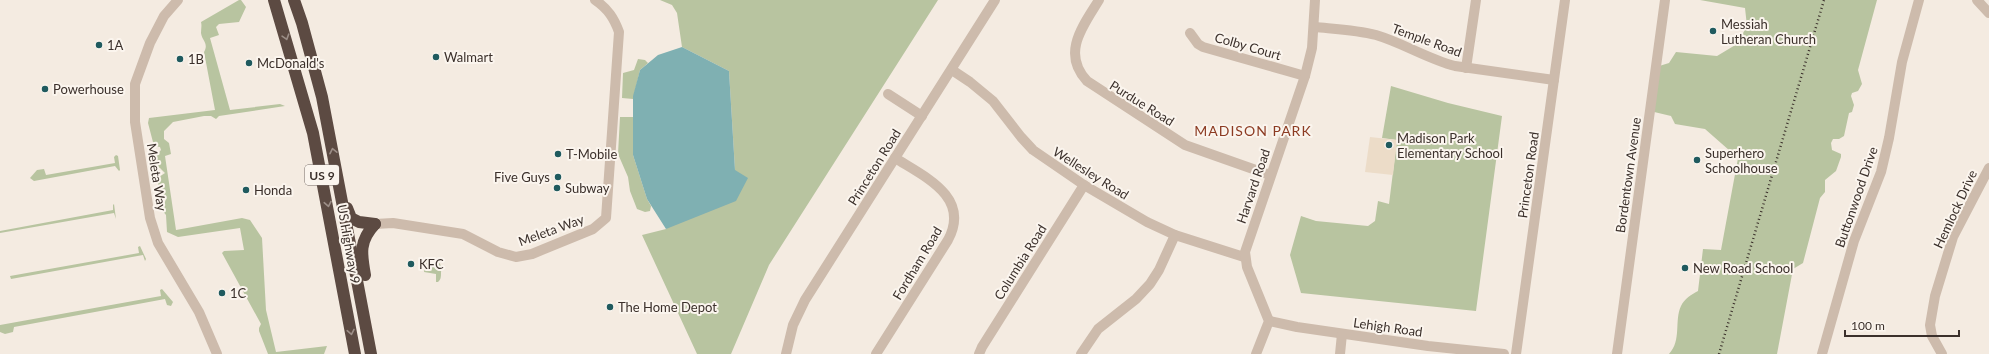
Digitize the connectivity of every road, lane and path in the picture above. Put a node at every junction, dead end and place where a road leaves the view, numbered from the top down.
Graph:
1 (178, 0) edge
2 (274, 0) edge
3 (294, 0) edge
4 (595, 0) edge
5 (995, 0) edge
6 (1099, 0) edge
7 (1316, 0) edge
8 (1476, 0) edge
9 (1565, 0) edge
10 (1665, 0) edge
11 (1919, 0) edge
12 (1977, 0) edge
13 (1989, 13) edge
14 (1315, 27) junction
15 (1190, 32) dead end
16 (1466, 68) junction
17 (952, 70) junction
18 (1305, 76) junction
19 (1554, 80) junction
20 (888, 94) dead end
21 (922, 116) junction
22 (895, 158) junction
23 (1989, 168) edge
24 (337, 169) junction
25 (1270, 175) junction
26 (1084, 185) junction
27 (375, 224) junction
28 (1175, 234) junction
29 (1244, 257) junction
30 (1269, 321) junction
31 (1342, 334) junction
32 (1428, 350) edge
33 (371, 353) edge
34 (217, 354) edge
35 (355, 354) edge
36 (786, 354) edge
37 (876, 354) edge
38 (979, 354) edge
39 (1081, 354) edge
40 (1256, 354) edge
41 (1340, 354) edge
42 (1504, 354) edge
43 (1516, 354) edge
44 (1617, 354) edge
45 (1822, 354) edge
46 (1942, 354) edge

1 - 34 street, Meleta Way
2 -> 35 highway, US Highway 9 / US 9
24 -> 3 highway, US Highway 9 / US 9
4 - 27 street, Meleta Way
5 - 17 street, Princeton Road
6 - 25 street, Purdue Road
7 - 14 street, Harvard Road
8 - 16 street
9 - 19 street, Princeton Road
10 - 44 street, Bordentown Avenue
11 - 45 street, Buttonwood Drive
12 - 13 street
14 - 16 street, Temple Road
14 - 18 street, Harvard Road
15 - 18 street, Colby Court
16 - 19 street, Temple Road
17 - 21 street, Princeton Road
17 - 26 street, Wellesley Road
18 - 25 street, Harvard Road
19 - 43 street, Princeton Road
20 - 21 street
21 - 22 street, Princeton Road
22 - 36 street, Princeton Road
22 - 37 street, Fordham Road
23 - 46 street, Hemlock Drive
24 - 27 highway
24 - 33 highway, US Highway 9 / US 9
25 - 29 street, Harvard Road
26 - 28 street, Wellesley Road
26 - 38 street, Columbia Road
27 - 33 highway
28 - 29 street, Wellesley Road
28 - 39 street
29 - 30 street
30 - 31 street, Lehigh Road
30 - 40 street
31 - 32 street, Lehigh Road
31 - 41 street
32 - 42 street, Lehigh Road

